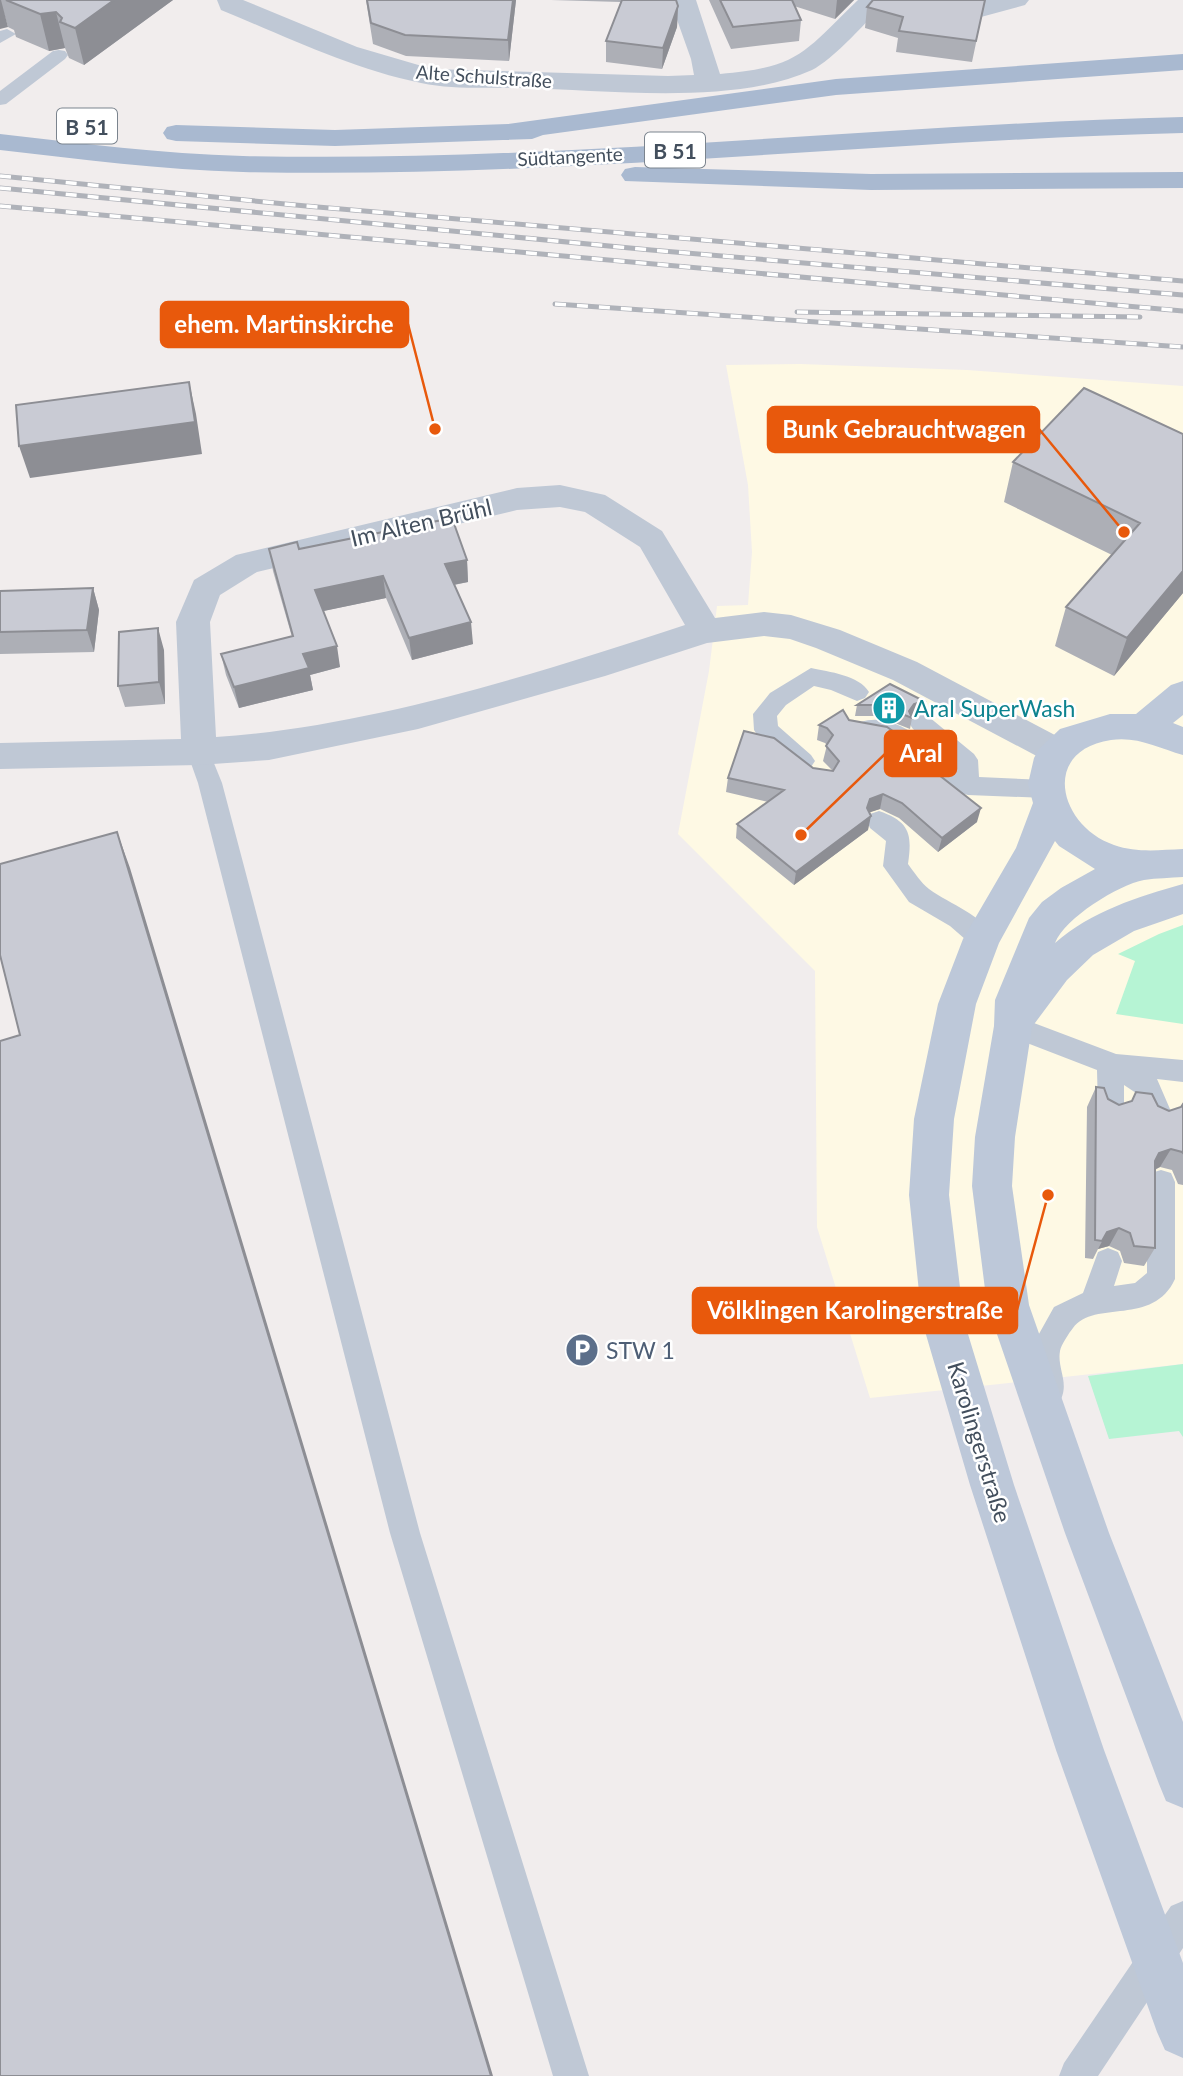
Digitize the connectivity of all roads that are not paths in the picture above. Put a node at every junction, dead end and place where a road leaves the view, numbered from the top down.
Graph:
1 (683, 0) edge
2 (872, 0) edge
3 (930, 0) edge
4 (1016, 0) edge
5 (230, 2) edge
6 (59, 55) edge
7 (1183, 62) edge
8 (708, 82) junction
9 (1183, 106) edge
10 (4, 111) edge
11 (1183, 125) edge
12 (147, 132) dead end
13 (501, 133) junction
14 (0, 142) edge
15 (170, 146) junction
16 (441, 162) junction
17 (1183, 180) edge
18 (705, 631) junction
19 (857, 692) dead end
20 (1183, 694) edge
21 (922, 723) dead end
22 (855, 726) edge
23 (1142, 728) junction
24 (1183, 742) edge
25 (199, 752) junction
26 (1058, 752) junction
27 (0, 756) edge
28 (822, 776) edge
29 (968, 786) junction
30 (1047, 797) junction
31 (879, 821) dead end
32 (1183, 863) edge
33 (1136, 867) junction
34 (1183, 899) edge
35 (982, 940) junction
36 (1013, 1026) junction
37 (1110, 1063) junction
38 (1183, 1071) edge
39 (1111, 1110) edge
40 (1160, 1116) edge
41 (1160, 1182) dead end
42 (1108, 1261) dead end
43 (1172, 1274) edge
44 (1094, 1302) junction
45 (1060, 1460) junction
46 (1183, 1784) edge
47 (1183, 1918) edge
48 (1183, 2032) edge
49 (570, 2076) edge
50 (1077, 2076) edge

1 - 8 street
2 - 8 street, Alte Schulstraße
3 - 4 street
5 - 8 street, Alte Schulstraße
6 - 10 lane
7 - 13 main road
9 - 13 main road, Südtangente / B 51
11 - 16 main road, Südtangente / B 51
12 - 15 main road, Südtangente / B 51
13 - 15 main road, Südtangente / B 51
14 - 15 main road, Südtangente / B 51
15 - 16 main road, Südtangente / B 51
16 - 17 main road
18 - 25 street
18 - 25 street, Im Alten Brühl
18 - 26 street
19 - 28 lane
20 - 23 main road
21 - 29 lane
22 - 29 lane
23 - 24 main road
23 - 26 main road
25 - 27 street
25 - 49 lane
26 - 30 main road, Karolingerstraße
29 - 30 lane
30 - 33 main road
30 - 35 main road, Karolingerstraße
31 - 35 lane
32 - 33 main road
33 - 36 main road
34 - 36 main road
35 - 48 main road, Karolingerstraße
36 - 37 lane
36 - 45 main road
37 - 38 lane
37 - 39 lane
37 - 40 lane
41 - 43 lane
42 - 44 lane
43 - 44 lane
44 - 45 lane
45 - 46 main road
47 - 50 lane

